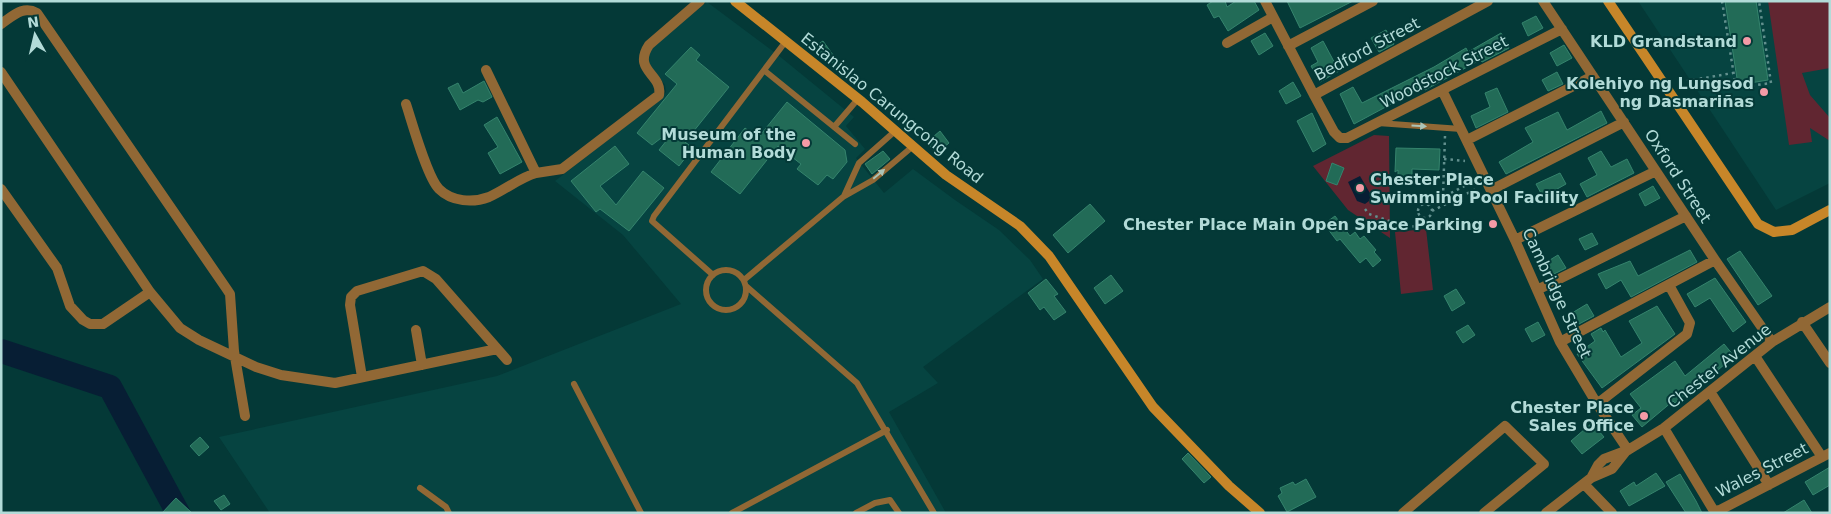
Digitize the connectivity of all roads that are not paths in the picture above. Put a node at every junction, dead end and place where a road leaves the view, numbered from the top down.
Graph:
1 (700, 1) edge
2 (735, 1) edge
3 (1265, 1) edge
4 (1373, 1) edge
5 (1488, 1) edge
6 (1543, 1) edge
7 (1608, 1) edge
8 (30, 6) edge
9 (1273, 17) junction
10 (1, 24) edge
11 (1562, 28) junction
12 (786, 41) junction
13 (1226, 43) dead end
14 (1288, 46) junction
15 (486, 70) dead end
16 (766, 71) junction
17 (1, 72) edge
18 (1593, 76) junction
19 (1442, 90) junction
20 (1314, 95) junction
21 (858, 99) junction
22 (406, 104) dead end
23 (1624, 122) junction
24 (1377, 123) junction
25 (834, 127) junction
26 (1461, 128) junction
27 (894, 132) junction
28 (1467, 140) junction
29 (855, 144) dead end
30 (912, 146) junction
31 (1656, 171) junction
32 (536, 173) junction
33 (1486, 188) junction
34 (1, 189) edge
35 (843, 197) junction
36 (1830, 210) edge
37 (1686, 216) junction
38 (1515, 240) junction
39 (1715, 260) junction
40 (713, 274) junction
41 (745, 283) junction
42 (1669, 285) junction
43 (1537, 290) junction
44 (150, 292) junction
45 (1830, 307) edge
46 (1802, 322) junction
47 (416, 330) dead end
48 (1560, 342) junction
49 (1772, 342) junction
50 (497, 349) junction
51 (1755, 356) junction
52 (236, 358) junction
53 (507, 360) dead end
54 (1830, 363) edge
55 (422, 365) junction
56 (362, 377) junction
57 (574, 384) dead end
58 (1711, 393) junction
59 (1597, 404) junction
60 (244, 416) dead end
61 (1664, 428) junction
62 (887, 430) junction
63 (1628, 450) junction
64 (1826, 455) edge
65 (1588, 481) junction
66 (1769, 485) junction
67 (420, 488) dead end
68 (449, 513) edge
69 (641, 513) edge
70 (732, 513) edge
71 (856, 513) edge
72 (899, 513) edge
73 (934, 513) edge
74 (1260, 513) edge
75 (1403, 513) edge
76 (1484, 513) edge
77 (1546, 513) edge
78 (1612, 513) edge

1 - 32 street
2 - 12 street, Estanislao Carungcong Road
3 - 9 street
4 - 14 street
5 - 20 street, Bedford Street
6 - 11 street, Oxford Street
7 - 36 street
8 - 10 street
8 - 52 street
9 - 13 street
9 - 14 street
11 - 18 street, Oxford Street
11 - 19 street, Woodstock Street
12 - 16 lane
12 - 21 street, Estanislao Carungcong Road
14 - 20 street
15 - 32 street
16 - 25 lane
16 - 40 lane
17 - 44 street
18 - 23 street, Oxford Street
18 - 28 street
19 - 24 street, Woodstock Street
19 - 26 street, Cambridge Street
20 - 24 street, Woodstock Street
21 - 25 lane
21 - 27 street, Estanislao Carungcong Road
22 - 32 street
23 - 31 street, Oxford Street
23 - 33 street
24 -> 26 lane
25 - 29 lane
26 - 28 street, Cambridge Street
27 - 30 street, Estanislao Carungcong Road
27 - 35 lane
28 - 33 street, Cambridge Street
35 -> 30 lane
30 - 74 street, Estanislao Carungcong Road
31 - 37 street, Oxford Street
31 - 38 street
33 - 38 street, Cambridge Street
34 - 44 street
35 - 41 lane
37 - 39 street, Oxford Street
37 - 43 street
38 - 43 street, Cambridge Street
39 - 42 street
39 - 49 street, Oxford Street
40 - 41 lane
40 - 41 lane
41 - 62 lane
42 - 48 street
42 - 59 street
43 - 48 street, Cambridge Street
44 - 52 street
45 - 46 street, Chester Avenue
46 - 49 street, Chester Avenue
46 - 54 street
47 - 55 street
48 - 59 street, Cambridge Street
49 - 51 street, Chester Avenue
50 - 53 street
50 - 55 street
50 - 56 street
51 - 58 street, Chester Avenue
51 - 64 street
52 - 56 street
52 - 60 street
55 - 56 street
57 - 69 lane
58 - 61 street, Chester Avenue
58 - 66 street
59 - 63 street, Cambridge Street
61 - 63 street, Chester Avenue
61 - 66 street, Wales Street
62 - 70 lane
62 - 73 lane
63 - 65 street, Chester Avenue
64 - 66 street, Wales Street
65 - 77 street, Chester Avenue
65 - 78 street
67 - 68 lane
71 - 72 lane
75 - 76 street

